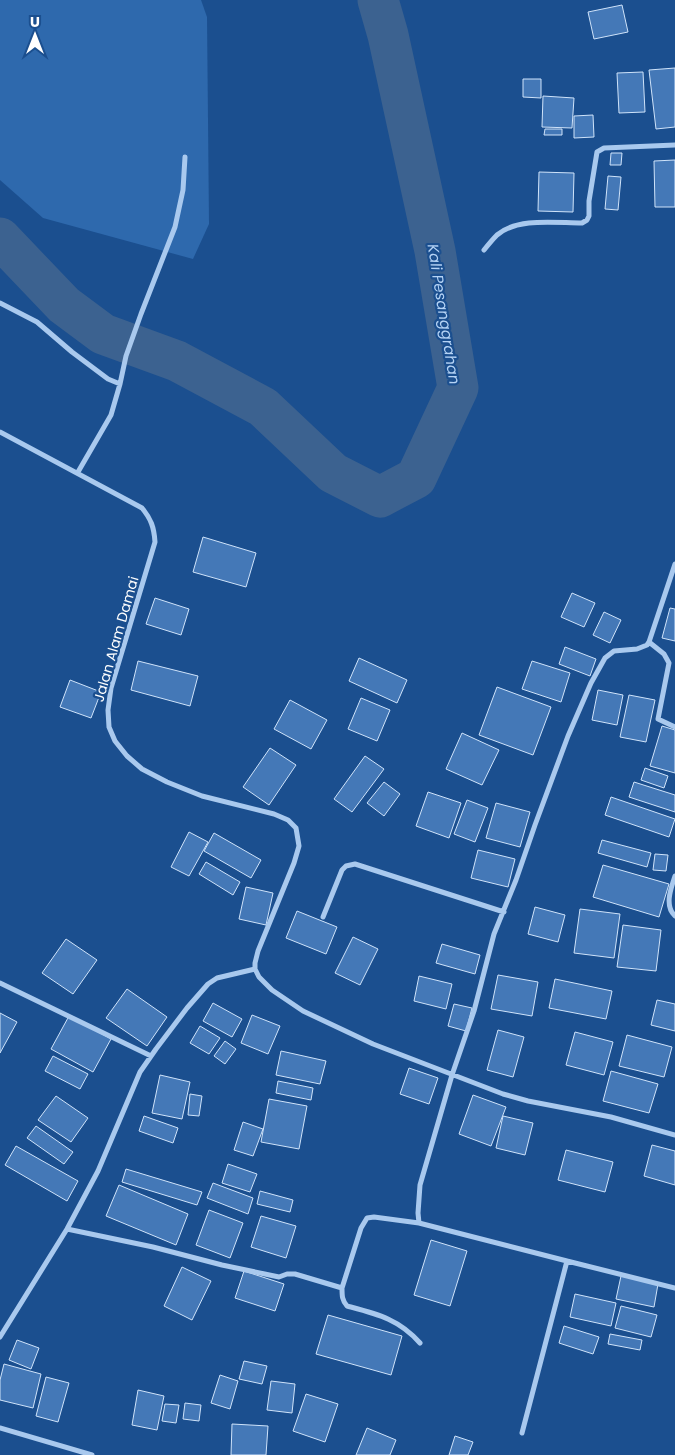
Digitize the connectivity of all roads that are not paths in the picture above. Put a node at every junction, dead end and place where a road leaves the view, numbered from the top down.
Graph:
1 (675, 145) edge
2 (185, 157) dead end
3 (484, 250) dead end
4 (0, 303) edge
5 (120, 384) junction
6 (0, 432) edge
7 (78, 472) junction
8 (675, 564) edge
9 (649, 642) junction
10 (675, 727) edge
11 (675, 876) edge
12 (504, 912) junction
13 (675, 916) edge
14 (323, 917) dead end
15 (256, 970) junction
16 (0, 983) edge
17 (151, 1056) junction
18 (452, 1075) junction
19 (675, 1135) edge
20 (418, 1223) junction
21 (67, 1229) junction
22 (566, 1261) junction
23 (342, 1288) junction
24 (675, 1288) edge
25 (0, 1337) edge
26 (420, 1343) dead end
27 (0, 1428) edge
28 (522, 1433) dead end
29 (92, 1455) edge

1 - 3 street
2 - 5 street
4 - 5 street
5 - 7 street
6 - 7 street, Jalan Alam Damai
7 - 15 street, Jalan Alam Damai
8 - 9 street
9 - 10 street
9 - 12 street
11 - 13 street
12 - 14 street
12 - 18 street
15 - 17 street
15 - 18 street
16 - 17 street
17 - 21 street
18 - 19 street
18 - 20 street
20 - 22 street
20 - 23 street
21 - 23 street
21 - 25 street
22 - 24 street
22 - 28 street
23 - 26 street
27 - 29 street

